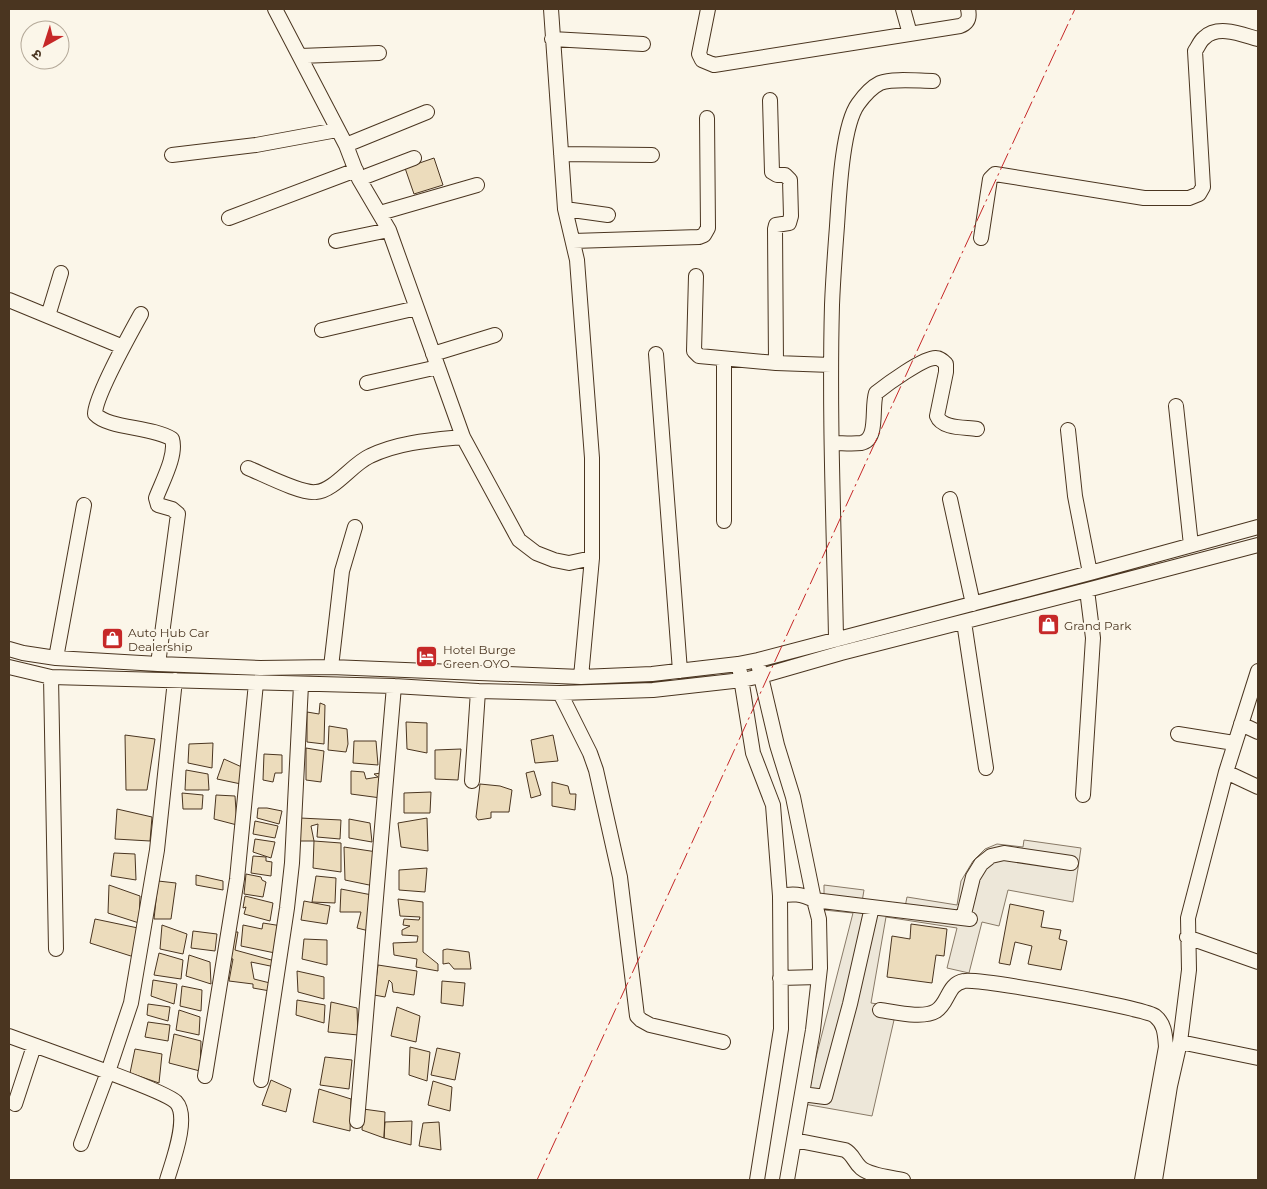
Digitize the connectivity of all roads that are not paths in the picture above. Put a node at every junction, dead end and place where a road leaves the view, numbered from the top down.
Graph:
1 (275, 9) edge
2 (551, 9) edge
3 (708, 9) edge
4 (903, 9) edge
5 (968, 9) edge
6 (910, 34) junction
7 (552, 39) junction
8 (1258, 39) edge
9 (643, 44) dead end
10 (379, 53) dead end
11 (300, 56) junction
12 (933, 81) dead end
13 (770, 100) dead end
14 (428, 112) dead end
15 (707, 118) dead end
16 (338, 130) junction
17 (346, 145) junction
18 (561, 154) junction
19 (172, 155) dead end
20 (652, 155) dead end
21 (414, 158) dead end
22 (357, 174) junction
23 (476, 185) dead end
24 (565, 209) junction
25 (380, 213) junction
26 (608, 215) dead end
27 (229, 218) dead end
28 (389, 230) junction
29 (981, 238) dead end
30 (336, 241) dead end
31 (573, 241) junction
32 (61, 273) dead end
33 (696, 276) dead end
34 (9, 300) edge
35 (417, 308) junction
36 (141, 314) dead end
37 (48, 316) junction
38 (322, 330) dead end
39 (495, 335) dead end
40 (124, 347) junction
41 (656, 354) dead end
42 (724, 360) junction
43 (436, 361) junction
44 (776, 363) junction
45 (831, 365) junction
46 (367, 383) dead end
47 (1176, 406) dead end
48 (977, 429) dead end
49 (1068, 430) dead end
50 (463, 437) junction
51 (833, 443) junction
52 (248, 468) dead end
53 (950, 499) dead end
54 (84, 505) dead end
55 (724, 521) dead end
56 (355, 527) dead end
57 (1258, 527) edge
58 (1191, 545) junction
59 (1258, 545) edge
60 (592, 558) junction
61 (1090, 573) junction
62 (1087, 590) junction
63 (973, 604) junction
64 (964, 622) junction
65 (836, 638) junction
66 (9, 649) edge
67 (56, 658) junction
68 (758, 660) junction
69 (158, 664) junction
70 (738, 664) junction
71 (9, 667) edge
72 (331, 667) junction
73 (680, 671) junction
74 (1258, 671) edge
75 (761, 676) junction
76 (51, 677) junction
77 (581, 677) junction
78 (175, 680) junction
79 (742, 680) junction
80 (256, 682) junction
81 (301, 685) junction
82 (394, 686) junction
83 (478, 692) junction
84 (560, 693) junction
85 (1241, 724) junction
86 (1258, 732) edge
87 (1178, 734) dead end
88 (1234, 743) junction
89 (986, 768) dead end
90 (1226, 772) junction
91 (472, 780) dead end
92 (1258, 787) edge
93 (1083, 795) dead end
94 (1071, 862) dead end
95 (790, 895) junction
96 (814, 900) junction
97 (872, 907) junction
98 (1187, 937) junction
99 (56, 949) dead end
100 (1258, 962) edge
101 (819, 977) junction
102 (791, 978) junction
103 (880, 1010) dead end
104 (9, 1036) edge
105 (723, 1042) dead end
106 (1180, 1042) junction
107 (34, 1046) junction
108 (1258, 1058) edge
109 (108, 1072) junction
110 (205, 1076) dead end
111 (261, 1080) dead end
112 (802, 1094) junction
113 (15, 1104) dead end
114 (357, 1121) dead end
115 (794, 1140) junction
116 (82, 1144) dead end
117 (167, 1180) edge
118 (757, 1180) edge
119 (787, 1180) edge
120 (903, 1180) edge
121 (1142, 1180) edge
122 (1155, 1180) edge

1 - 11 street
2 - 7 street
3 - 6 street
4 - 6 street
5 - 6 street
7 - 9 street
7 - 18 street
8 - 29 street
10 - 11 street
11 - 16 street
12 - 45 street
13 - 44 street
14 - 17 street
15 - 31 street
16 - 17 street
16 - 19 street
17 - 22 street
18 - 20 street
18 - 24 street
21 - 22 street
22 - 25 street
22 - 27 street
23 - 25 street
24 - 26 street
24 - 31 street
25 - 28 street
28 - 30 street
28 - 35 street
31 - 60 street
32 - 37 street
33 - 42 street
34 - 37 street
35 - 38 street
35 - 43 street
36 - 40 street
37 - 40 street
39 - 43 street
40 - 69 street
41 - 73 street
42 - 44 street
42 - 55 street
43 - 46 street
43 - 50 street
44 - 45 street
45 - 51 street
47 - 58 street
48 - 51 street
49 - 61 street
50 - 52 street
50 - 60 street
51 - 65 street
53 - 63 street
54 - 67 street
56 - 72 street
57 - 58 street
58 - 61 street
59 - 62 street
60 - 77 street
61 - 63 street
62 - 64 street
62 - 93 street
63 - 65 street
64 - 75 street
64 - 89 street
65 - 68 street
66 - 67 street
67 - 69 street
68 - 70 street
68 - 75 street
69 - 72 street
70 - 73 street
70 - 79 street
71 - 76 street
72 - 77 street
73 - 77 street
74 - 85 street
75 - 79 street
75 - 96 street
76 - 78 street
76 - 99 street
78 - 80 street
78 - 109 street
79 - 84 street
79 - 95 street
80 - 81 street
80 - 110 street
81 - 82 street
81 - 111 street
82 - 83 street
82 - 114 street
83 - 84 street
83 - 91 street
84 - 105 street
85 - 86 street
85 - 88 street
87 - 88 street
88 - 90 street
90 - 92 street
90 - 98 street
94 - 97 street
95 - 96 street
95 - 102 street
96 - 97 street
96 - 101 street
97 - 112 street
98 - 100 street
98 - 106 street
101 - 102 street
101 - 112 street
102 - 118 street
103 - 121 street
104 - 107 street
106 - 108 street
106 - 122 street
107 - 109 street
107 - 113 street
109 - 116 street
109 - 117 street
112 - 115 street
115 - 119 street
115 - 120 street

